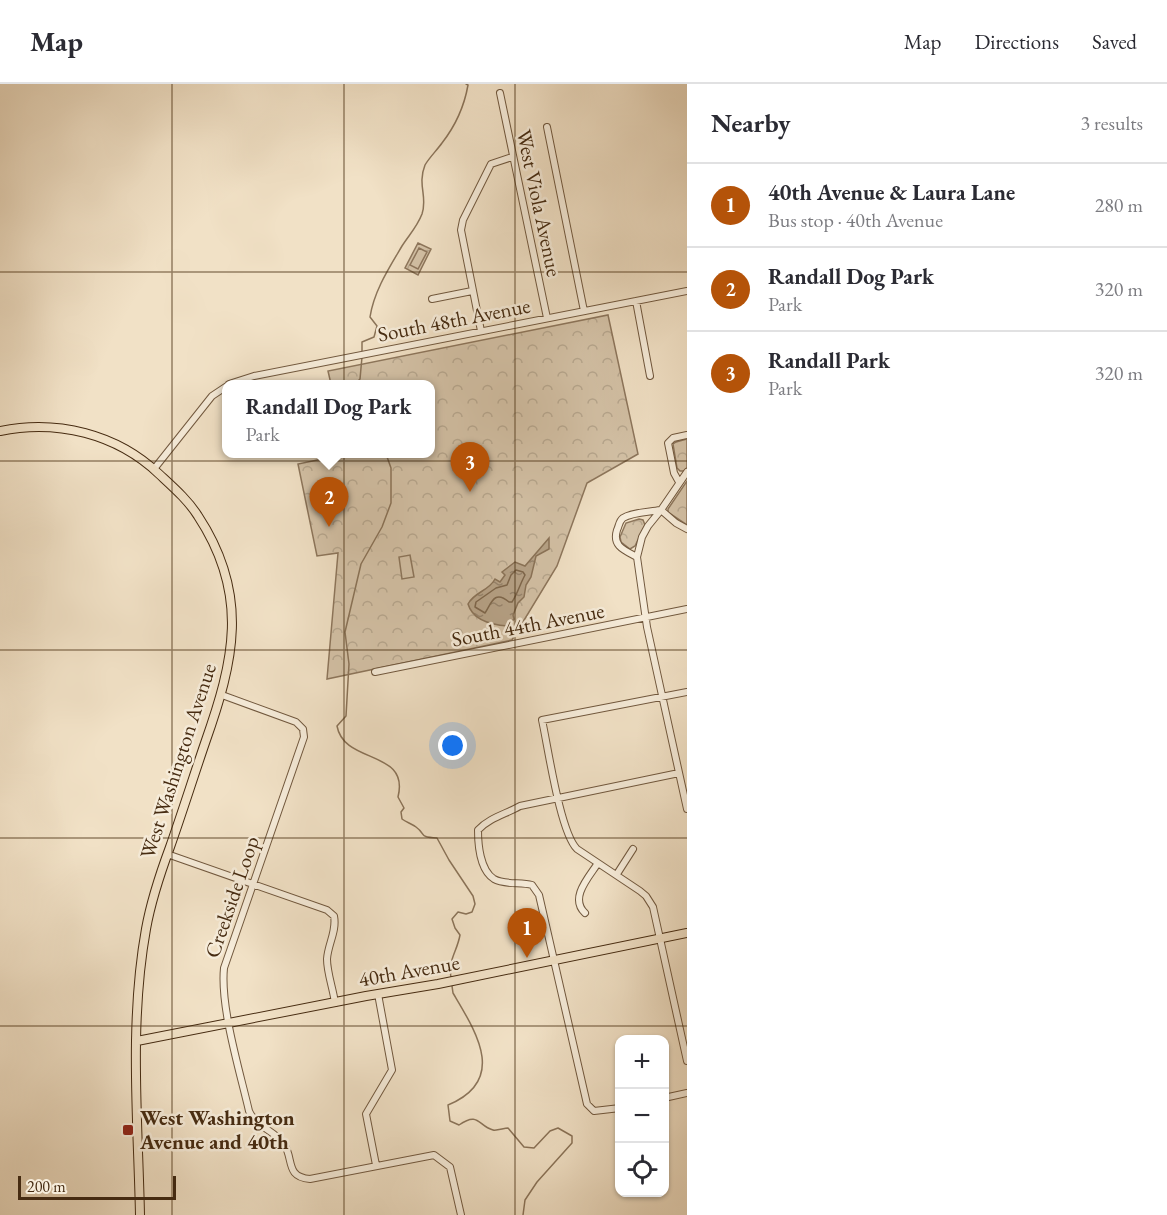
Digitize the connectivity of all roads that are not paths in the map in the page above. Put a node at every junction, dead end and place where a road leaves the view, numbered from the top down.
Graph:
1 (500, 93) dead end
2 (547, 127) dead end
3 (512, 158) junction
4 (472, 291) junction
5 (687, 291) edge
6 (432, 299) dead end
7 (636, 301) junction
8 (584, 311) junction
9 (547, 318) junction
10 (481, 331) junction
11 (650, 376) dead end
12 (242, 380) edge
13 (222, 389) edge
14 (0, 431) edge
15 (687, 435) edge
16 (153, 469) junction
17 (687, 472) edge
18 (679, 482) junction
19 (661, 510) junction
20 (687, 529) edge
21 (637, 557) junction
22 (687, 609) edge
23 (647, 618) junction
24 (375, 672) dead end
25 (687, 692) edge
26 (222, 695) junction
27 (663, 697) junction
28 (679, 773) junction
29 (558, 798) junction
30 (687, 809) edge
31 (633, 849) dead end
32 (167, 854) junction
33 (598, 863) junction
34 (617, 874) junction
35 (253, 884) junction
36 (585, 913) dead end
37 (687, 933) edge
38 (661, 938) junction
39 (555, 960) junction
40 (378, 994) junction
41 (335, 1003) junction
42 (229, 1024) junction
43 (137, 1041) junction
44 (687, 1061) edge
45 (687, 1094) edge
46 (669, 1097) edge
47 (615, 1109) edge
48 (376, 1165) junction
49 (140, 1215) edge
50 (461, 1215) edge

1 - 3 street, West Viola Avenue
2 - 8 street
3 - 4 street
3 - 9 street, West Viola Avenue
4 - 6 street
4 - 10 street
5 - 7 street, South 48th Avenue
7 - 8 street, South 48th Avenue
7 - 11 street
8 - 9 street, South 48th Avenue
9 - 10 street, South 48th Avenue
10 - 12 street, South 48th Avenue
13 - 16 street, South 48th Avenue
14 - 16 main road, West Washington Avenue
15 - 18 street
16 - 26 main road, West Washington Avenue
17 - 18 street
18 - 19 street
19 - 20 street
19 - 21 street
19 - 21 street
21 - 23 street
22 - 23 street, South 44th Avenue
23 - 24 street, South 44th Avenue
23 - 27 street
25 - 27 street
26 - 32 main road, West Washington Avenue
26 - 35 street, Creekside Loop
27 - 28 street
27 - 29 street
28 - 29 street
28 - 30 street
29 - 33 street
29 - 39 street
31 - 34 street
32 - 35 street
32 - 43 main road, West Washington Avenue
33 - 34 street
33 - 36 street
34 - 38 street
35 - 41 street
35 - 42 street, Creekside Loop
37 - 38 main road, 40th Avenue
38 - 39 main road, 40th Avenue
38 - 44 street
39 - 40 main road, 40th Avenue
39 - 47 street
40 - 41 main road, 40th Avenue
40 - 48 street
41 - 42 main road, 40th Avenue
42 - 43 main road, 40th Avenue
42 - 48 street, Creekside Loop
43 - 49 main road, West Washington Avenue
45 - 46 street
48 - 50 street, Creekside Loop

